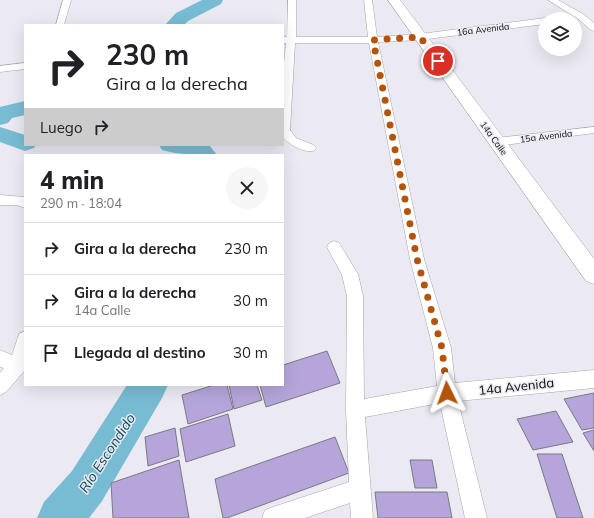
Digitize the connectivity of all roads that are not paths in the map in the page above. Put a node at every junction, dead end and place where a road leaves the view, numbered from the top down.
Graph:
1 (67, 0) edge
2 (292, 0) edge
3 (368, 0) edge
4 (394, 0) edge
5 (552, 0) edge
6 (573, 12) edge
7 (582, 16) edge
8 (594, 16) edge
9 (582, 18) edge
10 (538, 22) edge
11 (60, 24) edge
12 (594, 28) edge
13 (420, 37) junction
14 (287, 40) edge
15 (373, 40) junction
16 (24, 66) edge
17 (0, 69) edge
18 (594, 130) edge
19 (497, 142) junction
20 (310, 148) dead end
21 (0, 200) edge
22 (22, 201) edge
23 (334, 247) dead end
24 (594, 275) edge
25 (24, 343) edge
26 (0, 358) edge
27 (18, 366) junction
28 (594, 379) edge
29 (0, 386) edge
30 (447, 393) junction
31 (355, 410) junction
32 (360, 489) junction
33 (273, 518) edge
34 (362, 518) edge
35 (476, 518) edge

1 - 11 street
2 - 14 street
3 - 15 street
4 - 13 street, 14a Calle
5 - 6 street
7 - 8 street
9 - 12 street
10 - 13 street, 16a Avenida
13 - 15 street, 16a Avenida
13 - 19 street, 14a Calle
14 - 15 street, 16a Avenida
14 - 20 street
15 - 30 street
16 - 17 street
18 - 19 street, 15a Avenida
19 - 24 street, 14a Calle
21 - 22 street
23 - 31 street
25 - 27 street
26 - 27 street
27 - 29 street
28 - 30 street, 14a Avenida
30 - 31 street, 14a Avenida
30 - 35 street
31 - 32 street
32 - 33 street
32 - 34 street

